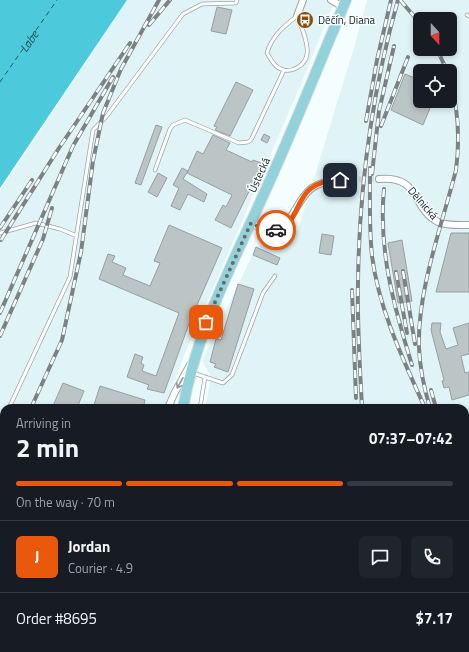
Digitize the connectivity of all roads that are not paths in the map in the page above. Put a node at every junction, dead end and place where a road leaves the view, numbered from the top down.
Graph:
1 (237, 0) edge
2 (303, 0) edge
3 (331, 0) edge
4 (345, 4) edge
5 (297, 16) junction
6 (284, 70) junction
7 (155, 170) dead end
8 (379, 179) tunnel mouth
9 (340, 180) tunnel mouth
10 (251, 223) junction
11 (469, 225) edge
12 (0, 233) edge
13 (77, 236) junction
14 (275, 276) dead end
15 (194, 360) junction
16 (191, 373) junction
17 (205, 377) junction
18 (12, 404) edge
19 (170, 404) edge
20 (184, 404) edge
21 (201, 404) edge

1 - 13 lane
2 - 5 street
3 - 4 street
4 - 10 main road, Ústecká
5 - 6 lane
5 - 6 lane
6 - 7 lane
8 - 11 street, Dělnická
9 - 10 street
10 - 15 main road, Ústecká
12 - 13 lane
13 - 18 lane
14 - 17 lane
15 - 16 main road, Ústecká
15 -> 19 street, Ústecká
16 - 17 lane
16 - 20 main road, Ústecká
17 - 21 lane

